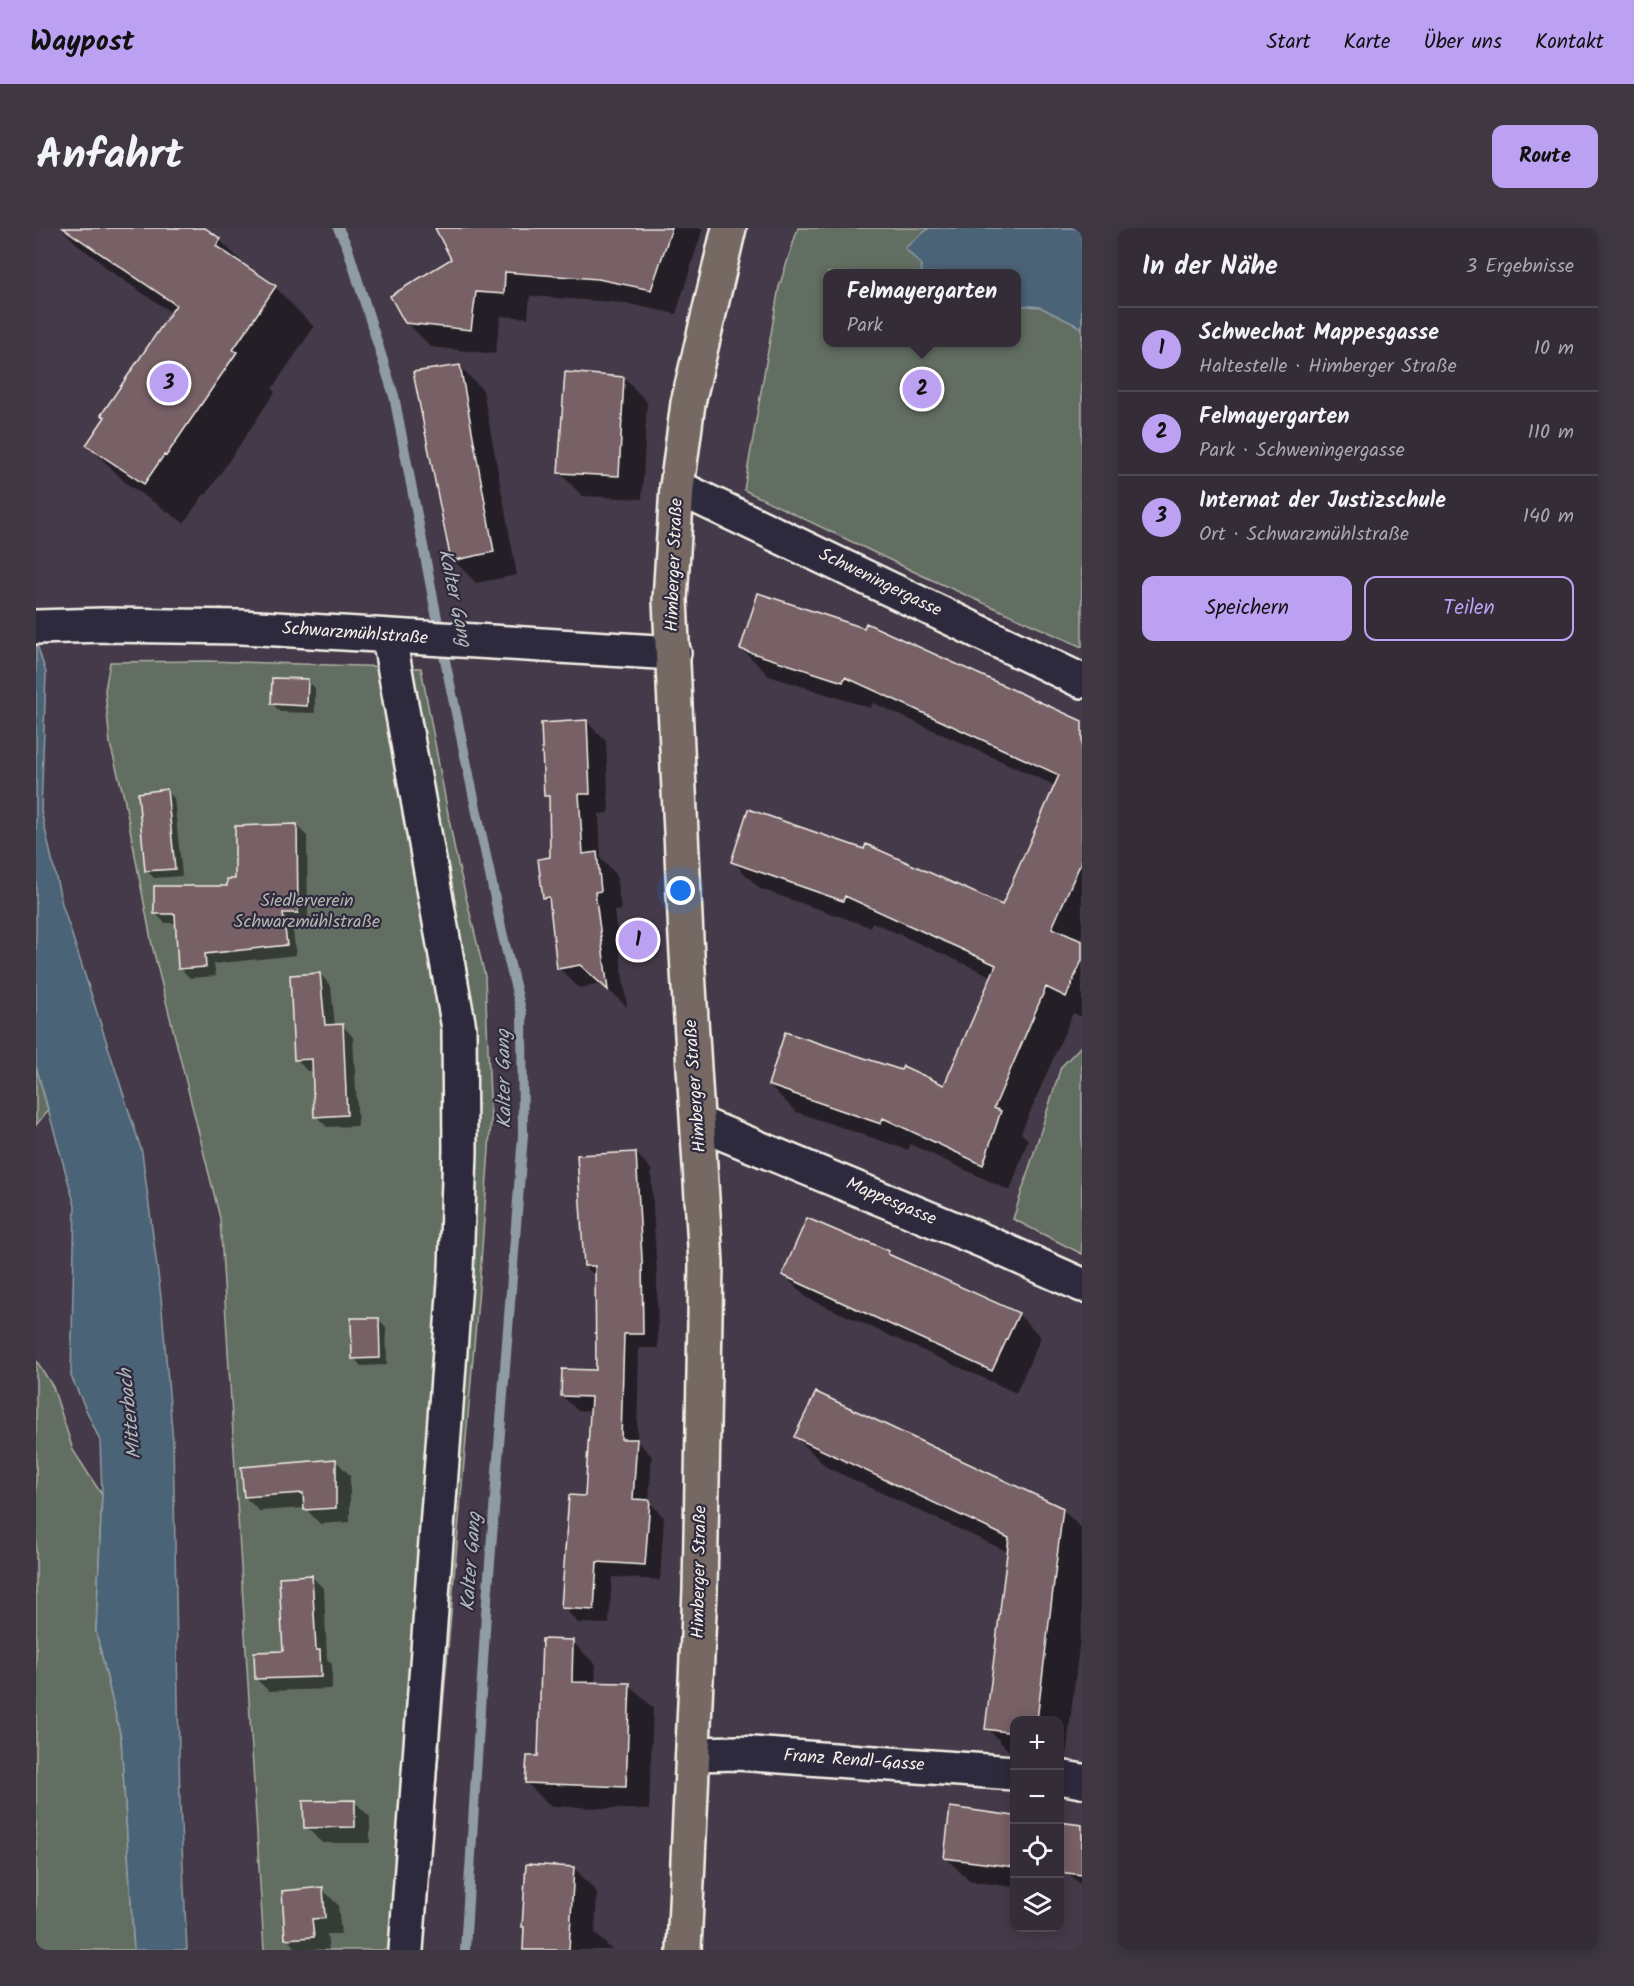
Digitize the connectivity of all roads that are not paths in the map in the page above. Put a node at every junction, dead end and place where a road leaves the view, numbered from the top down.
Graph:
1 (729, 228) edge
2 (677, 487) junction
3 (36, 627) edge
4 (397, 637) junction
5 (674, 653) junction
6 (1082, 681) edge
7 (698, 1123) junction
8 (1082, 1285) edge
9 (693, 1754) junction
10 (1010, 1773) edge
11 (1064, 1778) edge
12 (1082, 1781) edge
13 (405, 1950) edge
14 (684, 1950) edge

1 - 2 main road, Himberger Straße
2 - 5 main road, Himberger Straße
2 - 6 street, Schweningergasse
3 - 4 street, Schwarzmühlstraße
4 - 5 street, Schwarzmühlstraße
4 - 13 street
5 - 7 main road, Himberger Straße
7 - 8 street, Mappesgasse
7 - 9 main road, Himberger Straße
9 - 10 street, Franz Rendl-Gasse
9 - 14 main road, Himberger Straße
11 - 12 street

